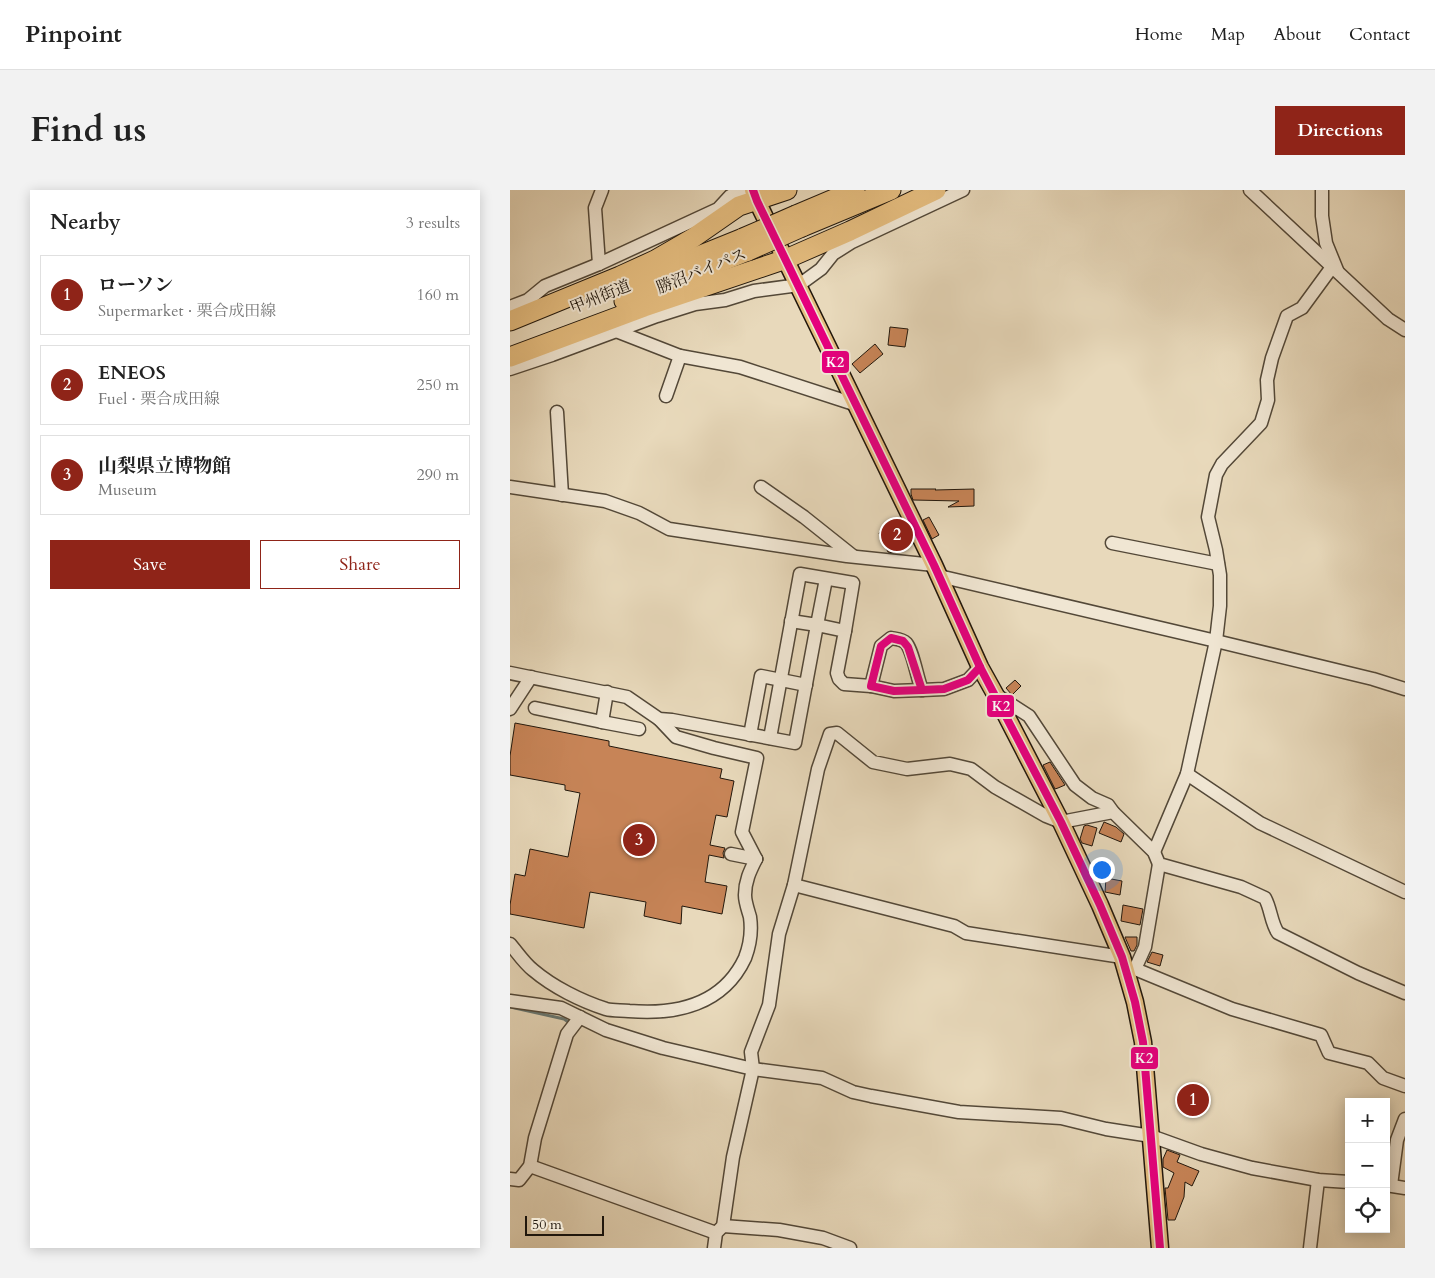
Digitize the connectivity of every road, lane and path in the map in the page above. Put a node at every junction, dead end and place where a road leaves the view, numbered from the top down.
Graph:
1 (602, 190) edge
2 (742, 190) edge
3 (787, 190) edge
4 (855, 190) edge
5 (891, 190) edge
6 (936, 190) edge
7 (963, 190) edge
8 (1250, 190) edge
9 (1322, 190) edge
10 (755, 195) edge
11 (799, 221) junction
12 (745, 244) junction
13 (786, 259) junction
14 (599, 264) junction
15 (1335, 270) junction
16 (799, 285) junction
17 (510, 307) edge
18 (510, 321) edge
19 (1405, 330) edge
20 (616, 331) junction
21 (510, 332) edge
22 (510, 346) edge
23 (680, 356) junction
24 (510, 357) edge
25 (510, 369) edge
26 (666, 396) dead end
27 (857, 405) junction
28 (557, 412) dead end
29 (510, 487) edge
30 (761, 487) dead end
31 (562, 495) junction
32 (1112, 543) dead end
33 (853, 556) junction
34 (1218, 564) junction
35 (937, 571) junction
36 (826, 579) junction
37 (791, 621) junction
38 (817, 626) junction
39 (845, 630) junction
40 (1216, 641) junction
41 (980, 667) junction
42 (510, 673) edge
43 (531, 677) junction
44 (781, 680) junction
45 (806, 685) junction
46 (871, 686) junction
47 (1405, 689) edge
48 (922, 690) junction
49 (608, 692) junction
50 (995, 694) junction
51 (535, 708) dead end
52 (510, 709) edge
53 (660, 719) junction
54 (602, 722) junction
55 (639, 729) dead end
56 (750, 735) junction
57 (770, 738) junction
58 (1187, 774) junction
59 (1113, 812) junction
60 (1061, 822) junction
61 (1154, 852) junction
62 (731, 854) dead end
63 (756, 859) junction
64 (1159, 864) junction
65 (794, 885) junction
66 (1405, 892) edge
67 (510, 944) edge
68 (1127, 964) junction
69 (1405, 993) edge
70 (510, 1001) edge
71 (580, 1017) junction
72 (753, 1069) junction
73 (1405, 1086) edge
74 (1405, 1119) edge
75 (1151, 1136) junction
76 (530, 1166) junction
77 (1390, 1176) edge
78 (510, 1179) edge
79 (1318, 1180) junction
80 (1345, 1182) edge
81 (1390, 1185) edge
82 (1405, 1188) edge
83 (720, 1230) junction
84 (714, 1248) edge
85 (850, 1248) edge
86 (1160, 1248) edge
87 (1310, 1248) edge

1 - 14 street
2 - 14 street
3 - 10 highway
4 - 11 highway
5 - 11 highway, 勝沼バイパス
6 - 13 highway
7 - 16 street
8 - 15 street
9 - 15 street
10 - 13 main road
10 - 18 highway
11 - 12 highway, 勝沼バイパス, bridge
12 - 21 highway, 甲州街道
12 - 22 highway, 勝沼バイパス
13 - 16 main road
13 - 24 highway
14 - 17 street
15 - 19 street
15 - 34 street
16 - 20 street
16 - 27 main road
20 - 23 street
20 - 25 street
23 - 26 street
23 - 27 street
27 - 35 main road
28 - 31 street
29 - 31 street
30 - 33 street
31 - 33 street
32 - 34 street
33 - 35 street
34 - 40 street
35 - 40 street
35 - 41 main road
36 - 37 street
36 - 38 street
36 - 39 street
37 - 38 street
37 - 44 street
38 - 39 street
38 - 45 street
39 - 46 street
40 - 47 street
40 - 58 street
41 - 48 street
41 - 50 main road
42 - 43 street
43 - 49 street
43 - 52 street
44 - 45 street
44 - 56 street
44 - 57 street
45 - 57 street
46 - 48 street
46 - 48 street
49 - 53 street
49 - 54 street
50 - 59 street
50 - 60 main road
51 - 54 street
53 - 56 street
53 - 63 street
54 - 55 street
56 - 57 street
58 - 61 street
58 - 66 street
59 - 60 street
59 - 61 street
60 - 65 street
60 - 68 main road
61 - 64 street
62 - 63 street
63 - 67 street
64 - 68 street
64 - 69 street
65 - 68 street
65 - 72 street
68 - 73 street
68 - 75 main road
70 - 71 street
71 - 72 street
71 - 76 street
72 - 75 street
72 - 83 street
74 - 77 street
75 - 79 street
75 - 86 main road
76 - 78 street
76 - 83 street
79 - 80 street
79 - 87 street
81 - 82 street
83 - 84 street
83 - 85 street

